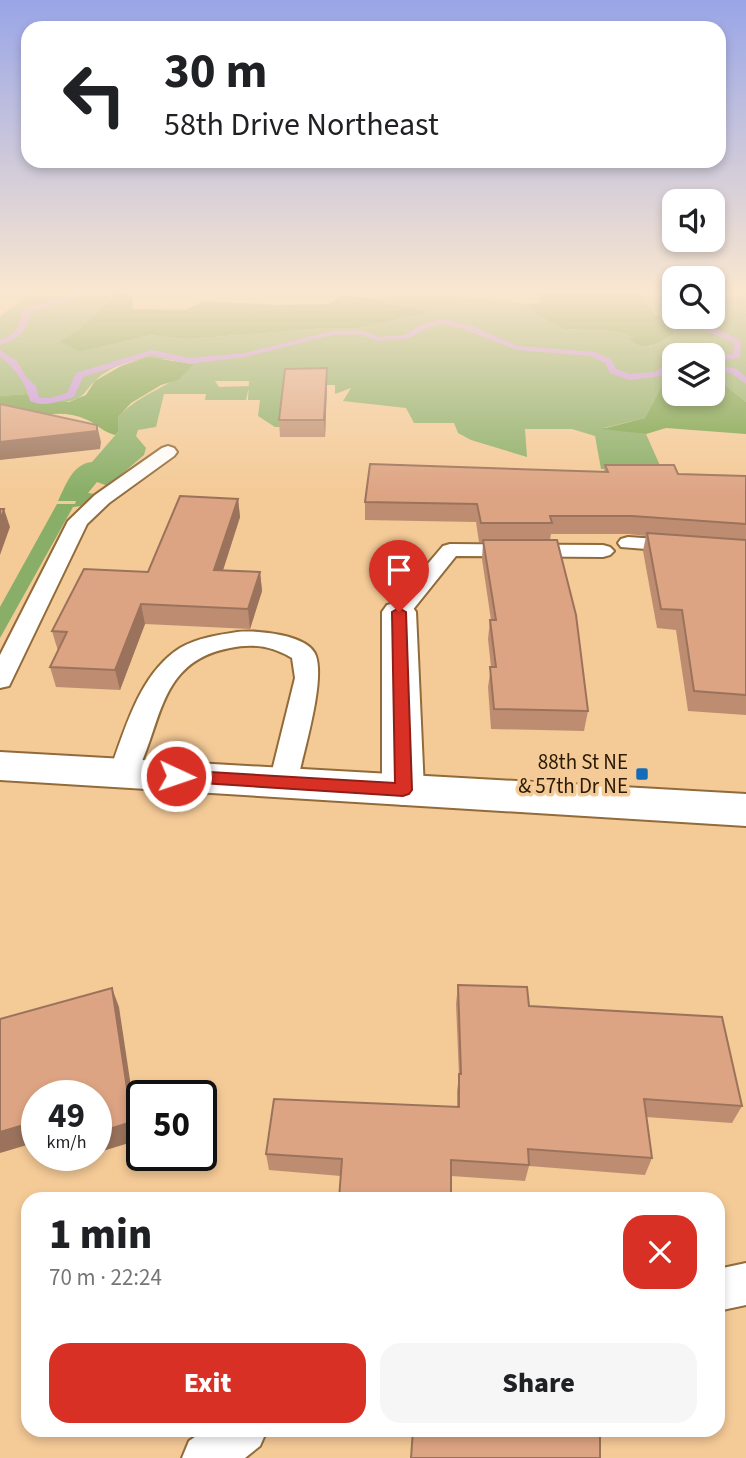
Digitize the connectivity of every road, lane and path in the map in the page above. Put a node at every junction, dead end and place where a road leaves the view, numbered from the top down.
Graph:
1 (168, 452) dead end
2 (628, 542) dead end
3 (603, 551) dead end
4 (746, 551) edge
5 (399, 612) joint
6 (0, 680) edge
7 (0, 766) edge
8 (123, 773) junction
9 (283, 783) junction
10 (403, 790) junction
11 (746, 810) edge
12 (746, 1284) edge
13 (725, 1288) edge
14 (234, 1437) edge
15 (206, 1458) edge

1 - 6 lane
2 - 4 lane
3 - 5 lane
5 - 10 main road
7 - 8 main road
8 - 9 main road
8 - 9 lane
9 - 10 main road
10 - 11 main road
12 - 13 lane
14 - 15 lane

